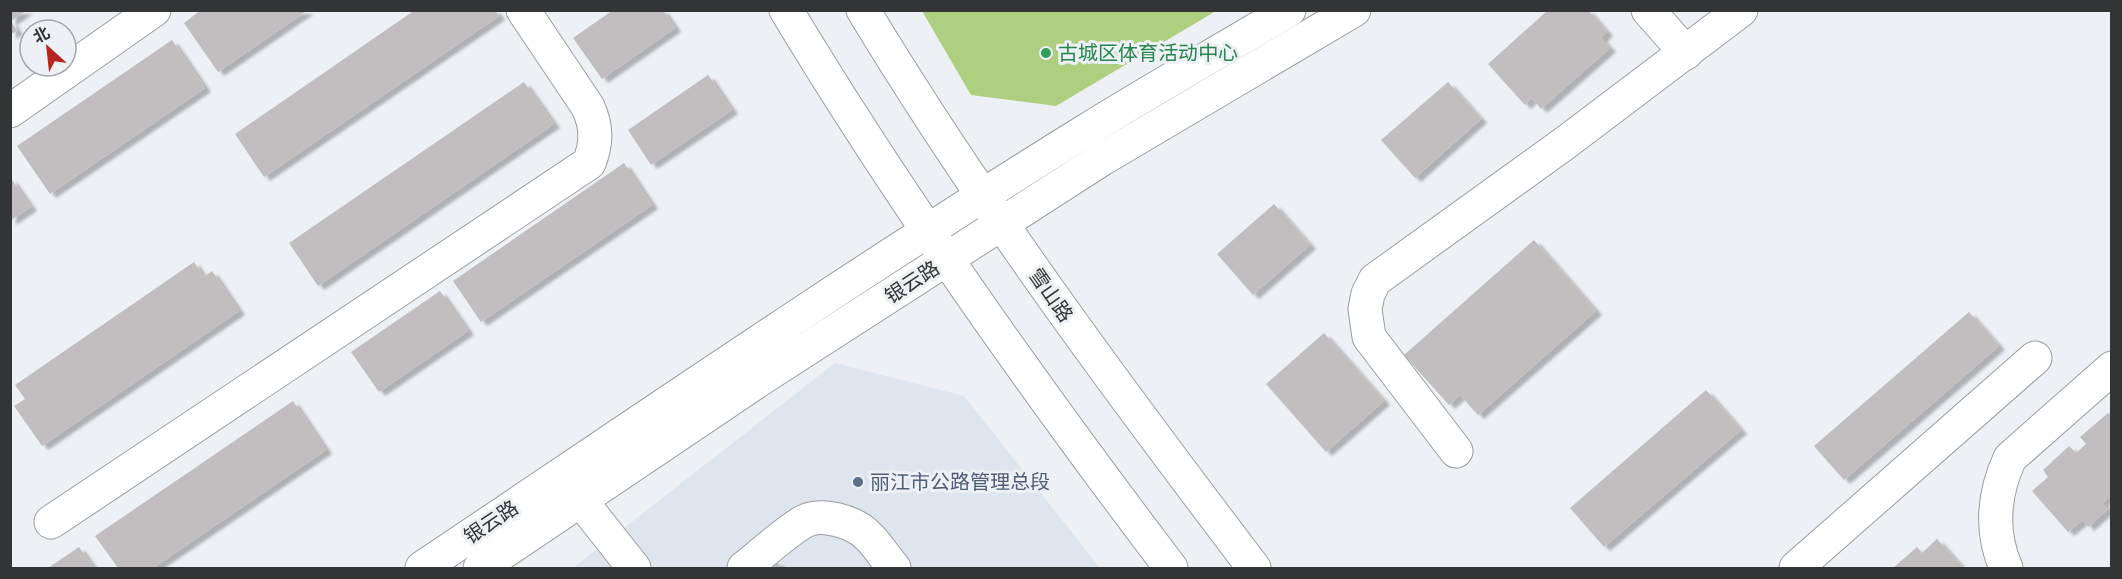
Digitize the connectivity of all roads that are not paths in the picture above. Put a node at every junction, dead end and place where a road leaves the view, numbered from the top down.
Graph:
1 (154, 10) edge
2 (523, 10) edge
3 (786, 10) edge
4 (863, 10) edge
5 (1289, 10) edge
6 (1354, 10) edge
7 (1648, 10) edge
8 (1741, 10) edge
9 (1686, 53) junction
10 (10, 111) edge
11 (983, 196) junction
12 (1002, 224) junction
13 (928, 232) junction
14 (946, 260) junction
15 (2035, 358) dead end
16 (2112, 368) edge
17 (1456, 451) dead end
18 (581, 501) junction
19 (51, 522) dead end
20 (422, 568) edge
21 (480, 568) edge
22 (634, 568) edge
23 (744, 568) edge
24 (894, 568) edge
25 (1171, 568) edge
26 (1254, 568) edge
27 (1796, 568) edge
28 (2006, 568) edge

1 - 10 street
2 - 19 street
3 - 13 street
4 - 11 street, 雪山路
5 - 11 street, 银云路
6 - 12 street, 银云路
7 - 9 street
8 - 9 street
9 - 17 street
11 - 12 street, 雪山路
11 - 13 street, 银云路
12 - 14 street, 银云路
12 - 26 street, 雪山路
13 - 14 street
13 - 20 street, 银云路
14 - 18 street, 银云路
14 - 25 street
15 - 27 street
16 - 28 street
18 - 21 street, 银云路
18 - 22 street
23 - 24 street

